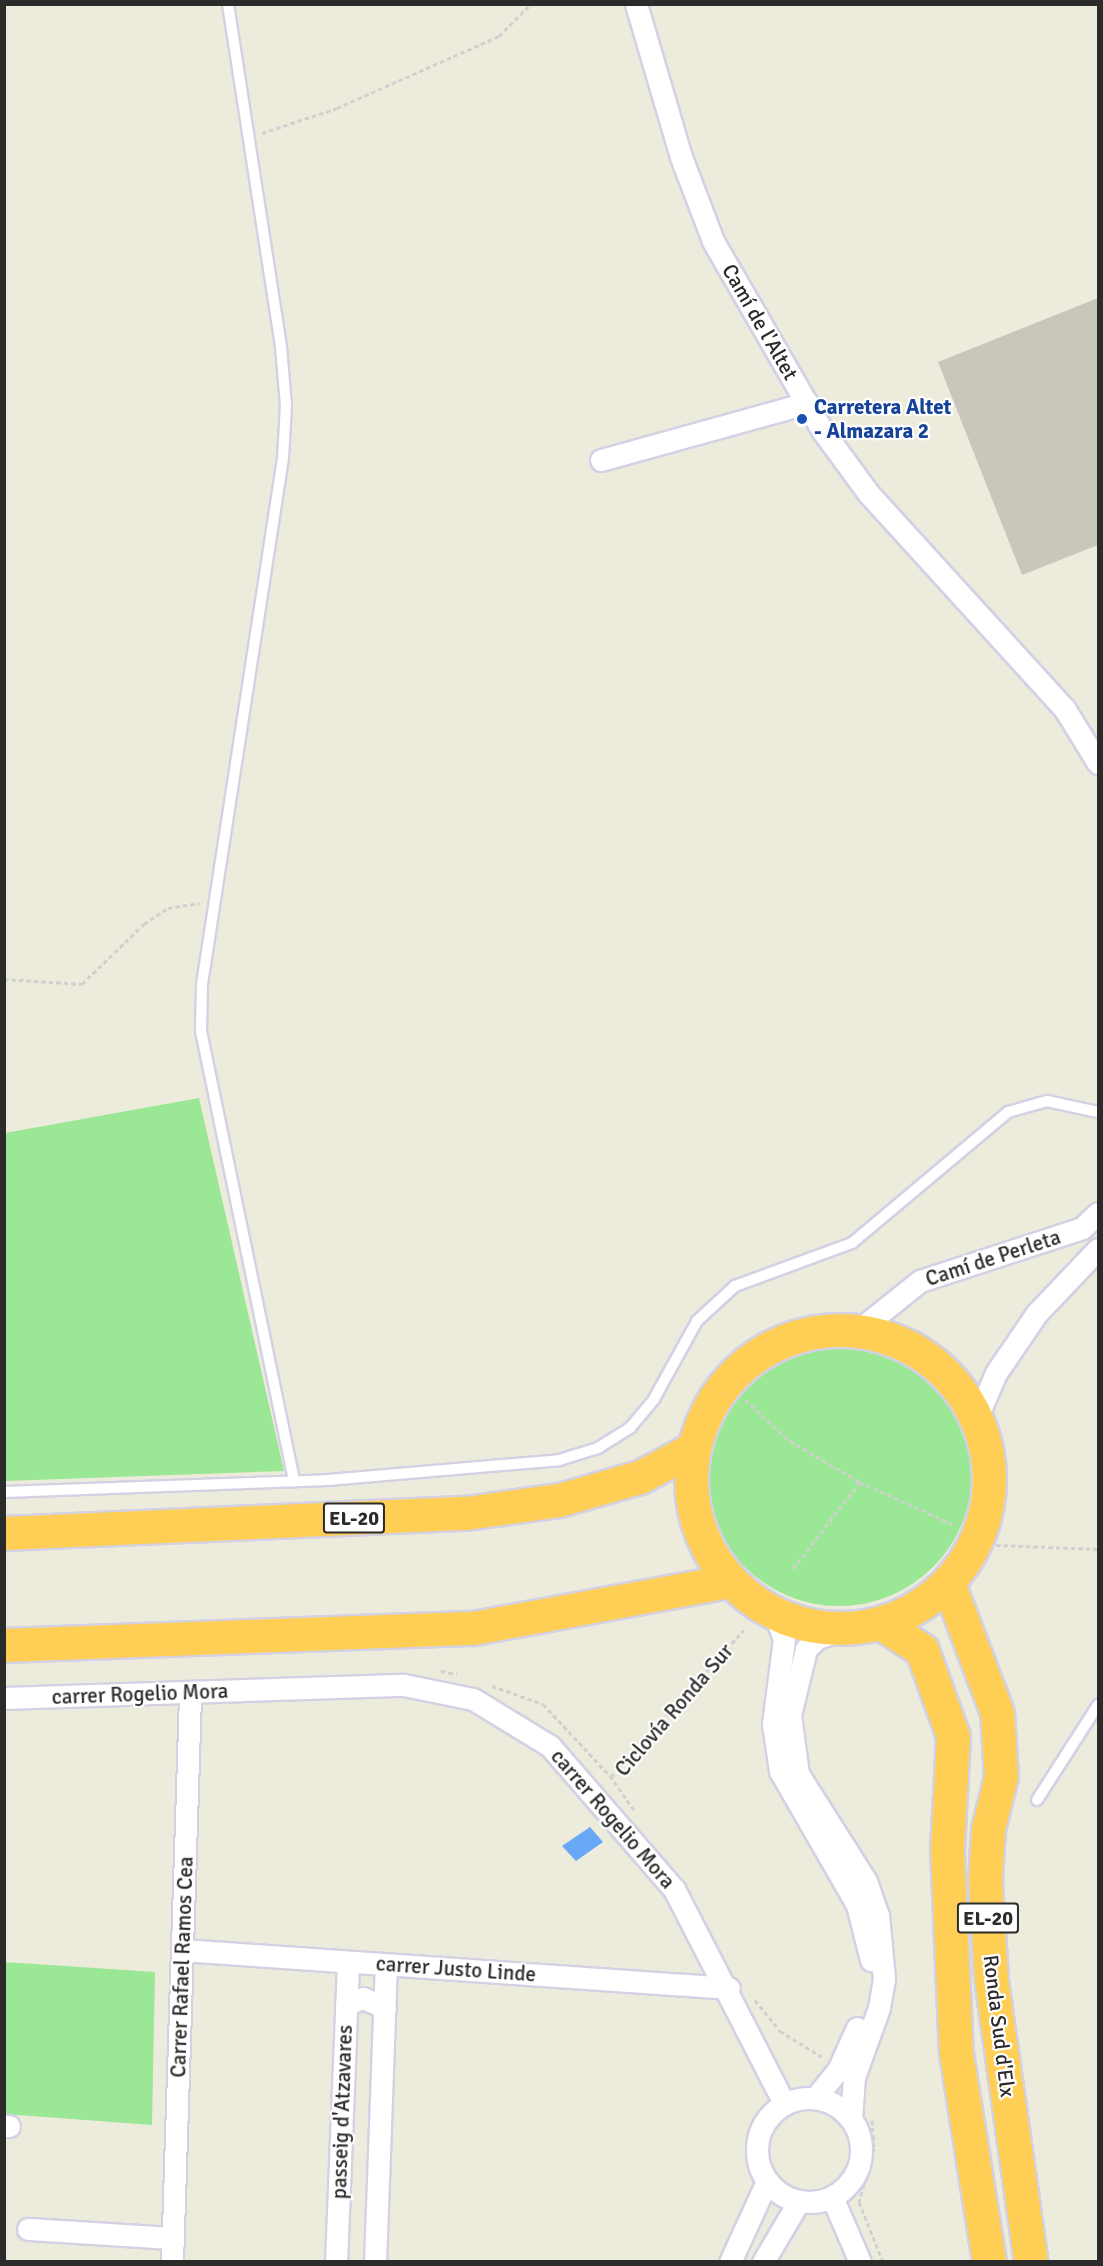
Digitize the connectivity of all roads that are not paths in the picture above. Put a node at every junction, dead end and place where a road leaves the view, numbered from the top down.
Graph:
1 (228, 4) edge
2 (636, 4) edge
3 (807, 403) junction
4 (601, 460) dead end
5 (1098, 763) edge
6 (1098, 1112) edge
7 (1098, 1213) edge
8 (1098, 1249) edge
9 (860, 1329) junction
10 (977, 1417) junction
11 (692, 1449) junction
12 (294, 1481) junction
13 (4, 1492) edge
14 (4, 1533) edge
15 (729, 1581) junction
16 (948, 1583) junction
17 (774, 1612) junction
18 (882, 1624) junction
19 (843, 1630) junction
20 (4, 1645) edge
21 (190, 1696) junction
22 (4, 1698) edge
23 (1098, 1705) edge
24 (1037, 1800) dead end
25 (182, 1950) junction
26 (348, 1962) junction
27 (386, 1966) junction
28 (740, 1991) junction
29 (346, 2004) junction
30 (385, 2008) junction
31 (816, 2097) junction
32 (784, 2103) junction
33 (862, 2117) junction
34 (767, 2181) junction
35 (832, 2197) junction
36 (799, 2201) junction
37 (28, 2229) dead end
38 (173, 2238) junction
39 (728, 2259) edge
40 (172, 2262) edge
41 (336, 2262) edge
42 (375, 2262) edge
43 (764, 2262) edge
44 (860, 2262) edge
45 (988, 2262) edge
46 (1031, 2262) edge

1 - 12 lane
2 - 3 street, Camí de l'Altet
3 - 4 street
3 - 5 street, Camí de l'Altet
6 - 12 lane
7 - 9 street, Camí de Perleta
8 - 10 street, Camí de Perleta
9 - 10 highway
9 - 11 highway
10 - 16 highway
11 - 14 highway, EL-20
11 - 15 highway
12 - 13 lane
15 - 17 highway
15 - 20 highway
16 - 18 highway
16 - 46 highway, Ronda Sud d'Elx / EL-20
17 - 19 highway
17 - 31 street
18 - 19 highway
18 - 45 highway, Ronda Sud d'Elx / EL-20
19 - 33 street
21 - 22 street, carrer Rogelio Mora
21 - 25 street, Carrer Rafael Ramos Cea
21 - 28 street, carrer Rogelio Mora
23 - 24 lane
25 - 26 street, carrer Justo Linde
25 - 38 street, Carrer Rafael Ramos Cea
26 - 27 street, carrer Justo Linde
26 - 29 street, passeig d'Atzavares
27 - 28 street, carrer Justo Linde
27 - 30 street, passeig d'Atzavares
28 - 32 street, carrer Rogelio Mora
29 - 30 street
29 - 41 street, passeig d'Atzavares
30 - 42 street, passeig d'Atzavares
31 - 32 street
31 - 33 street
32 - 34 street
33 - 35 street
34 - 36 street
34 - 39 street
35 - 36 street
35 - 44 street
36 - 43 street
37 - 38 street
38 - 40 street, Carrer Rafael Ramos Cea

